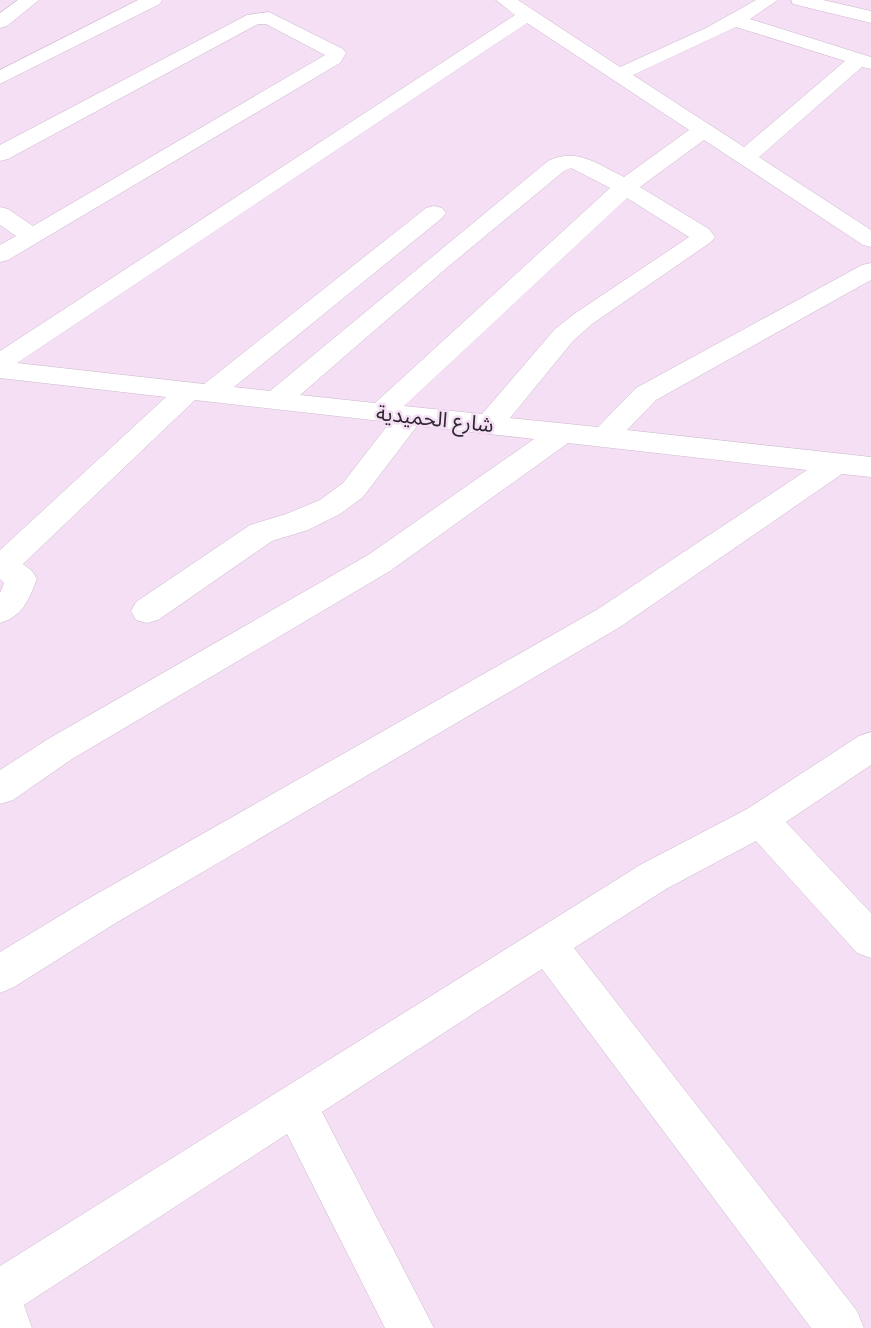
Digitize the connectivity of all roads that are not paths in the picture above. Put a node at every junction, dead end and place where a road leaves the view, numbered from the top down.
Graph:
1 (30, 0) edge
2 (153, 0) edge
3 (505, 0) edge
4 (769, 0) edge
5 (800, 0) edge
6 (527, 15) junction
7 (871, 17) edge
8 (735, 21) junction
9 (0, 22) edge
10 (865, 61) edge
11 (616, 75) junction
12 (0, 78) edge
13 (702, 131) junction
14 (0, 154) edge
15 (744, 158) junction
16 (625, 187) junction
17 (871, 212) edge
18 (434, 213) dead end
19 (0, 214) edge
20 (863, 235) edge
21 (31, 236) junction
22 (0, 255) edge
23 (871, 270) edge
24 (0, 363) edge
25 (0, 370) edge
26 (199, 392) junction
27 (276, 401) junction
28 (380, 412) junction
29 (410, 416) junction
30 (489, 424) junction
31 (562, 433) junction
32 (605, 437) junction
33 (837, 463) junction
34 (871, 467) edge
35 (2, 564) edge
36 (0, 611) edge
37 (147, 611) dead end
38 (871, 746) edge
39 (0, 789) edge
40 (760, 820) junction
41 (871, 940) edge
42 (548, 944) junction
43 (0, 974) edge
44 (295, 1105) junction
45 (0, 1293) edge
46 (0, 1303) edge
47 (8, 1328) edge
48 (410, 1328) edge
49 (840, 1328) edge

1 - 9 street
2 - 12 street
3 - 6 street
4 - 8 street
5 - 7 street
6 - 11 street
6 - 24 street
8 - 10 street
8 - 11 street
10 - 15 street
11 - 13 street
13 - 15 street
13 - 16 street
14 - 21 street
15 - 20 street
16 - 27 street
16 - 28 street
16 - 30 street
17 - 20 street
18 - 26 street
19 - 21 street
21 - 22 street
23 - 32 street
25 - 26 street, شارع الحميدية
26 - 27 street, شارع الحميدية
26 - 35 street
27 - 28 street, شارع الحميدية
28 - 29 street, شارع الحميدية
29 - 30 street, شارع الحميدية
29 - 37 street
30 - 31 street, شارع الحميدية
31 - 32 street, شارع الحميدية
31 - 39 street
32 - 33 street, شارع الحميدية
33 - 34 street, شارع الحميدية
33 - 43 street
35 - 36 street
38 - 40 street
40 - 41 street
40 - 42 street
42 - 44 street
42 - 49 street
44 - 45 street
44 - 48 street
46 - 47 street

